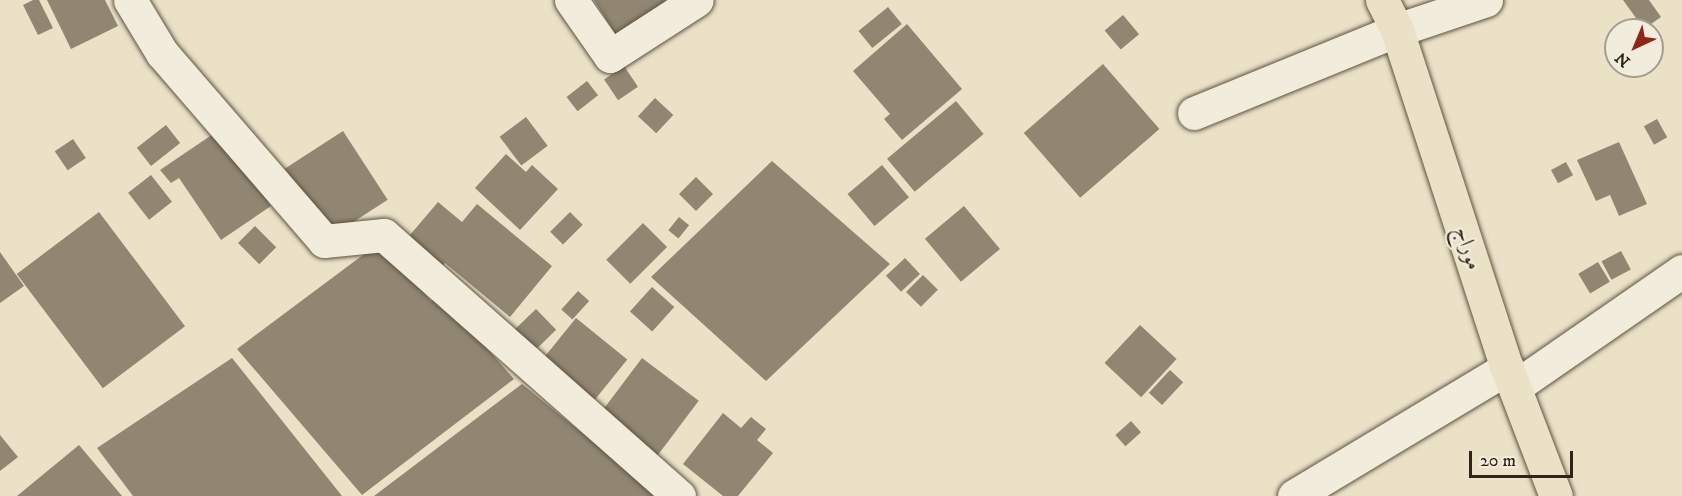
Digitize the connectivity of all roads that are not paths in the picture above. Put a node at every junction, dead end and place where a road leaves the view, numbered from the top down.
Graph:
1 (130, 0) edge
2 (571, 0) edge
3 (697, 0) edge
4 (1382, 0) edge
5 (1486, 0) edge
6 (1397, 30) junction
7 (1194, 112) dead end
8 (1682, 271) edge
9 (1512, 377) junction
10 (679, 496) edge
11 (1294, 496) edge
12 (1556, 496) edge

1 - 10 lane
2 - 3 lane
4 - 6 main road, موراج
5 - 6 lane
6 - 7 lane
6 - 9 main road, موراج
8 - 9 lane
9 - 11 lane
9 - 12 main road, موراج

